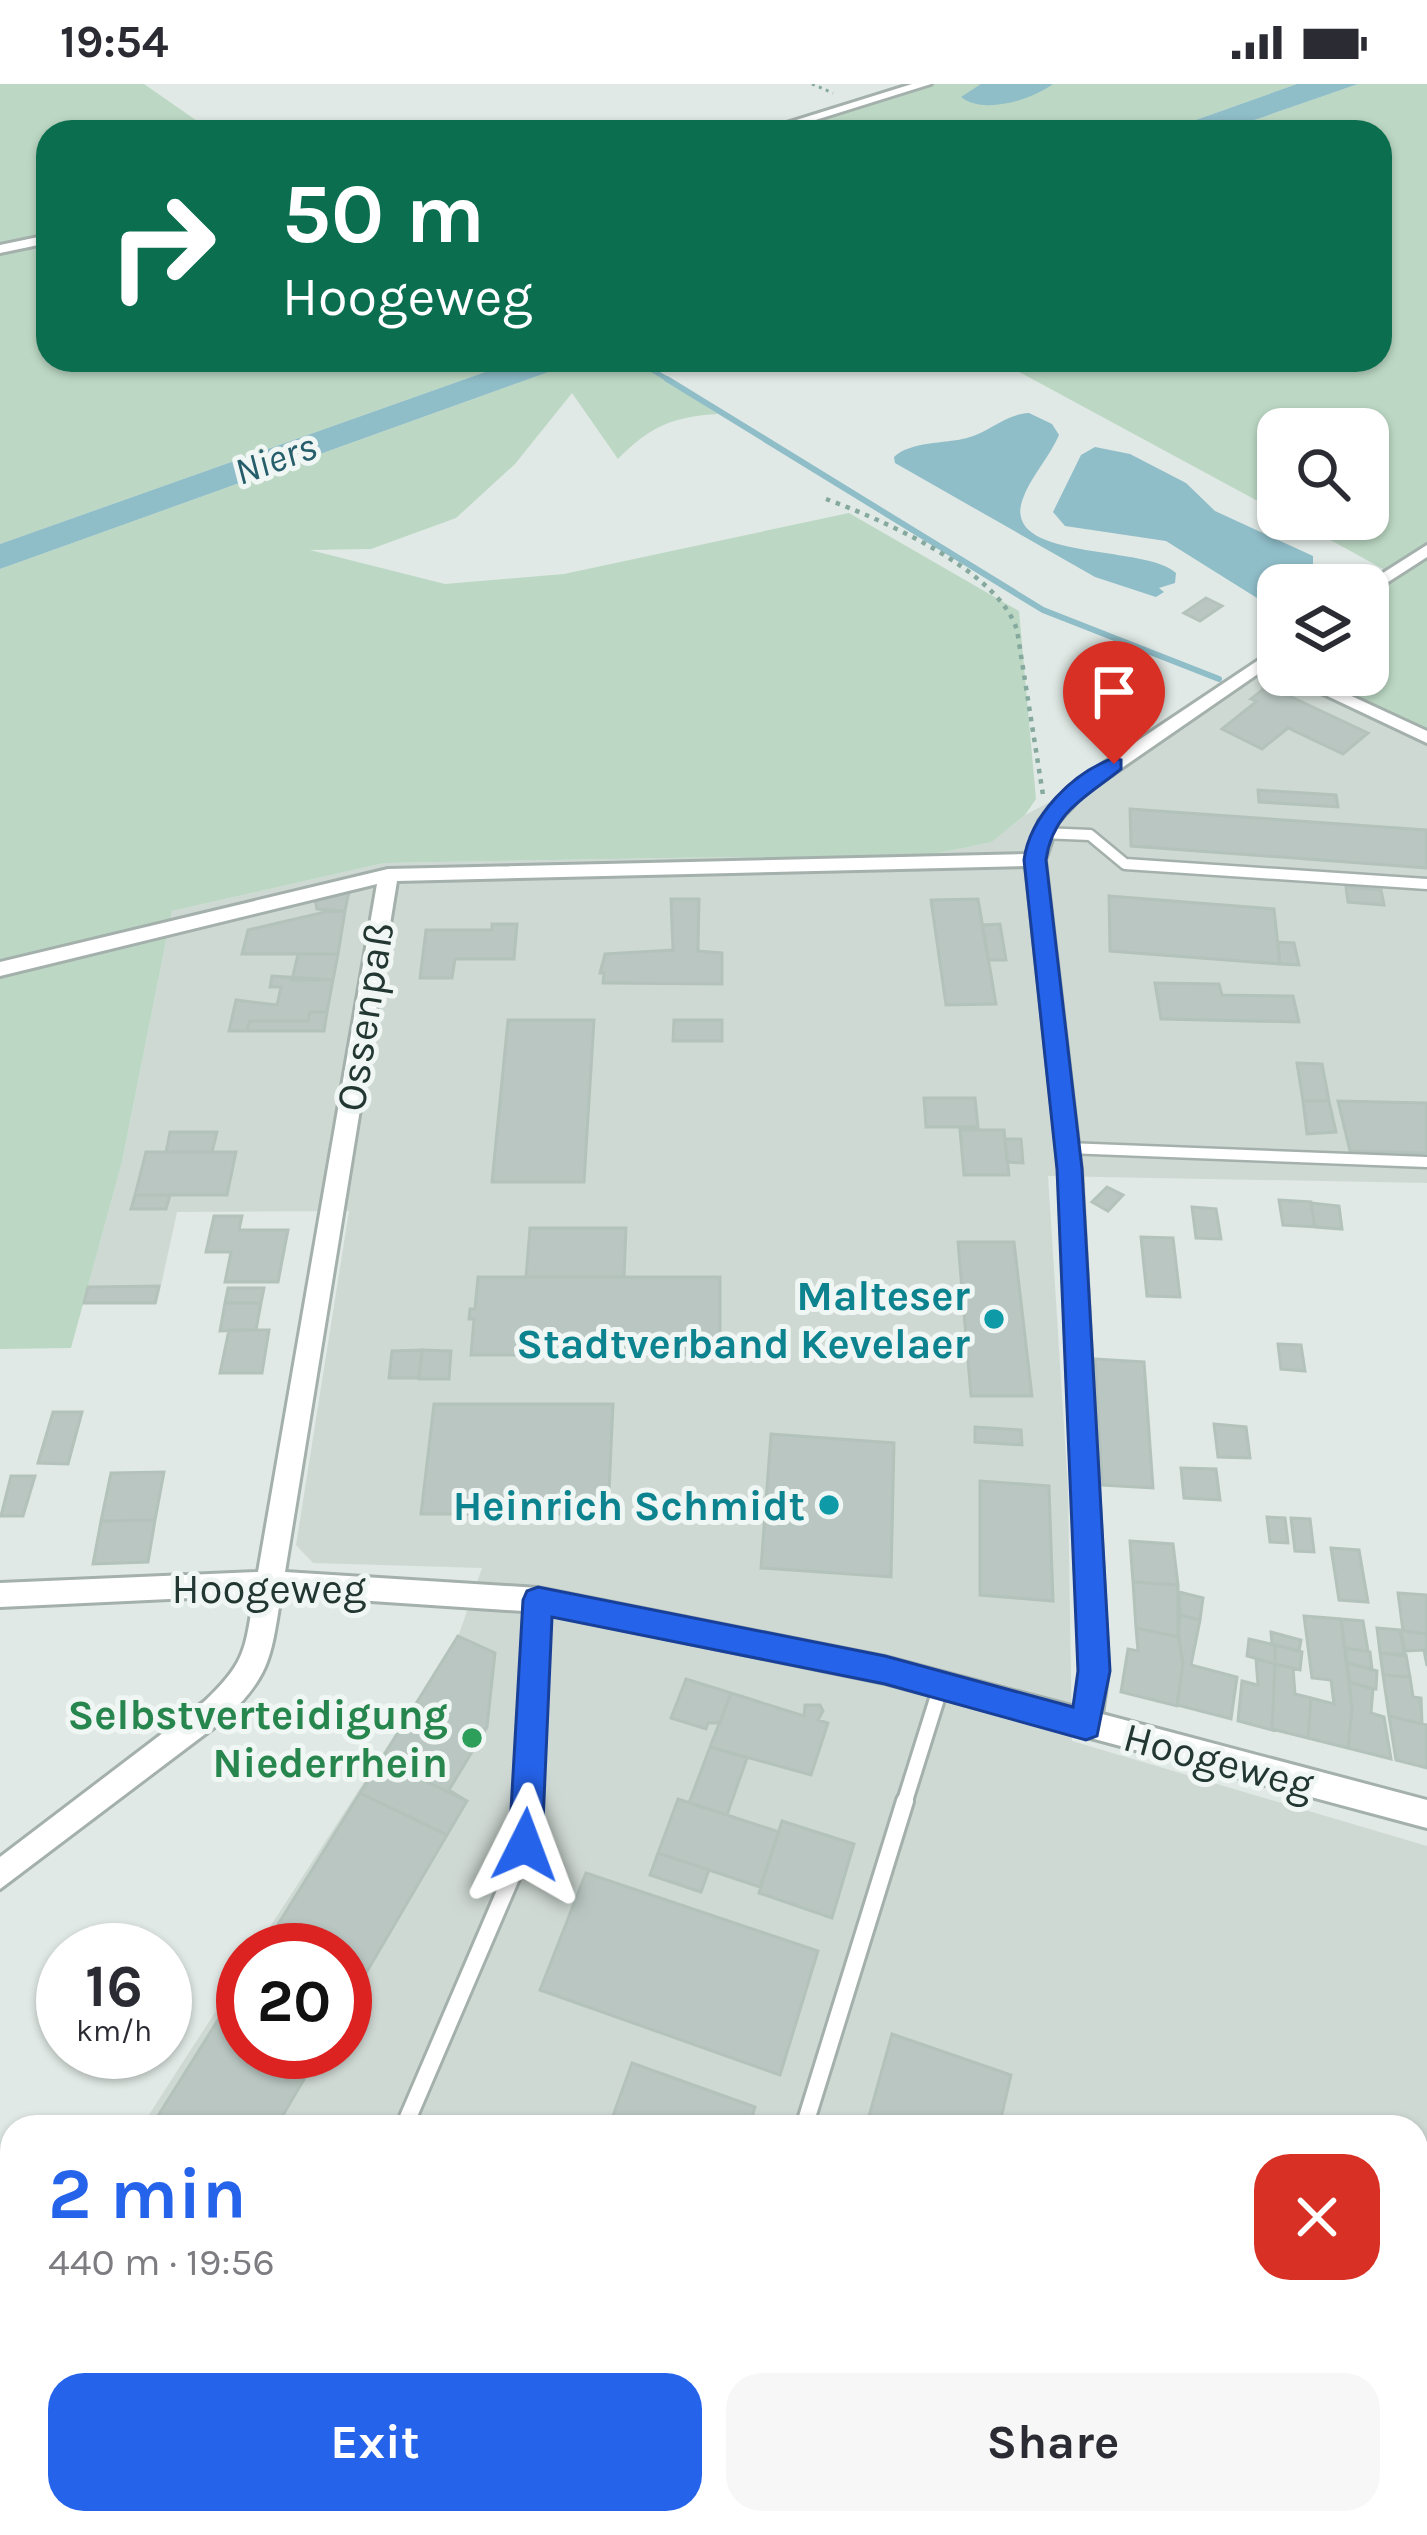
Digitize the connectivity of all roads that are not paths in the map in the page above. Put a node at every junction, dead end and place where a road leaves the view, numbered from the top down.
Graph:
1 (926, 84) edge
2 (804, 120) edge
3 (36, 241) edge
4 (0, 249) edge
5 (1427, 550) edge
6 (1389, 576) edge
7 (1257, 672) edge
8 (1337, 696) edge
9 (1427, 738) edge
10 (1044, 824) junction
11 (1035, 860) junction
12 (388, 875) junction
13 (1427, 884) edge
14 (0, 969) edge
15 (1067, 1148) junction
16 (1427, 1162) edge
17 (270, 1583) junction
18 (0, 1595) edge
19 (538, 1600) junction
20 (941, 1686) junction
21 (1086, 1725) junction
22 (1427, 1814) edge
23 (0, 1875) edge
24 (409, 2115) edge
25 (808, 2115) edge

1 - 2 street
3 - 4 street
5 - 6 street
7 - 10 street
8 - 9 street
10 - 11 street
10 - 13 lane
11 - 12 street, Ossenpaß
11 - 15 street
12 - 14 street
12 - 17 street, Ossenpaß
15 - 16 lane
15 - 21 street
17 - 18 street, Hoogeweg
17 - 19 street, Hoogeweg
17 - 23 street, Ossenpaß
19 - 20 street, Hoogeweg
19 - 24 lane
20 - 21 street, Hoogeweg
20 - 25 lane
21 - 22 street, Hoogeweg

